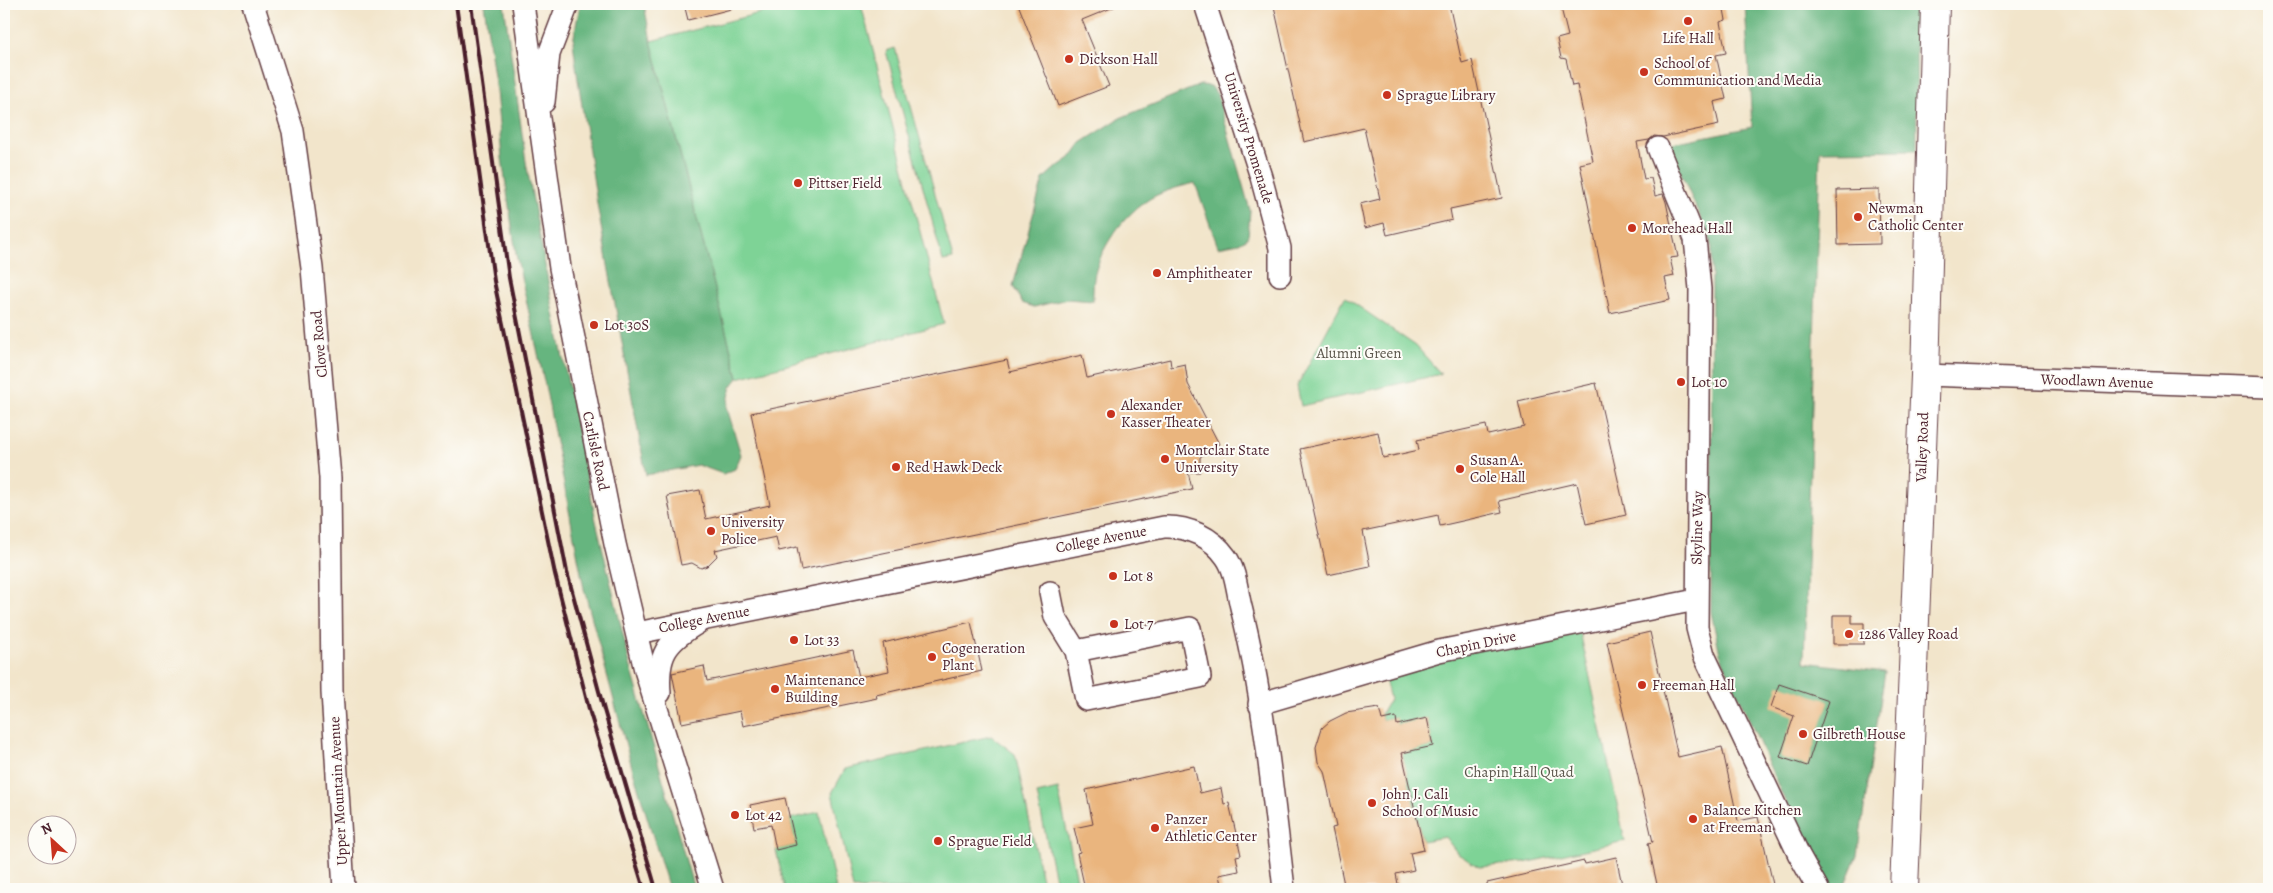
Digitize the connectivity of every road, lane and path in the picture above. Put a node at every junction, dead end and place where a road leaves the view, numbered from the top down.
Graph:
1 (253, 4) edge
2 (523, 4) edge
3 (568, 4) edge
4 (1205, 4) edge
5 (1935, 4) edge
6 (540, 135) junction
7 (1658, 148) dead end
8 (1280, 275) dead end
9 (1925, 375) junction
10 (2269, 387) edge
11 (1050, 592) dead end
12 (1696, 600) junction
13 (705, 619) junction
14 (636, 633) junction
15 (1076, 651) junction
16 (332, 692) joint
17 (1259, 704) junction
18 (662, 726) junction
19 (1903, 886) edge
20 (344, 889) edge
21 (713, 889) edge
22 (1284, 889) edge
23 (1818, 889) edge

1 - 16 street, Clove Road
2 - 6 street, Carlisle Road
3 - 6 street
4 - 8 street, University Promenade
5 - 9 main road, Valley Road
6 - 14 street, Carlisle Road
7 - 12 street, Skyline Way
9 - 10 street, Woodlawn Avenue
9 - 19 main road, Valley Road
11 - 15 street
12 - 17 street, Chapin Drive
12 - 23 street, Skyline Way
13 - 14 street, College Avenue
13 - 17 street, College Avenue
13 - 18 street
14 - 18 street, Carlisle Road
15 - 15 street
16 - 20 street, Upper Mountain Avenue
17 - 22 street, College Avenue
18 - 21 street, Carlisle Road

